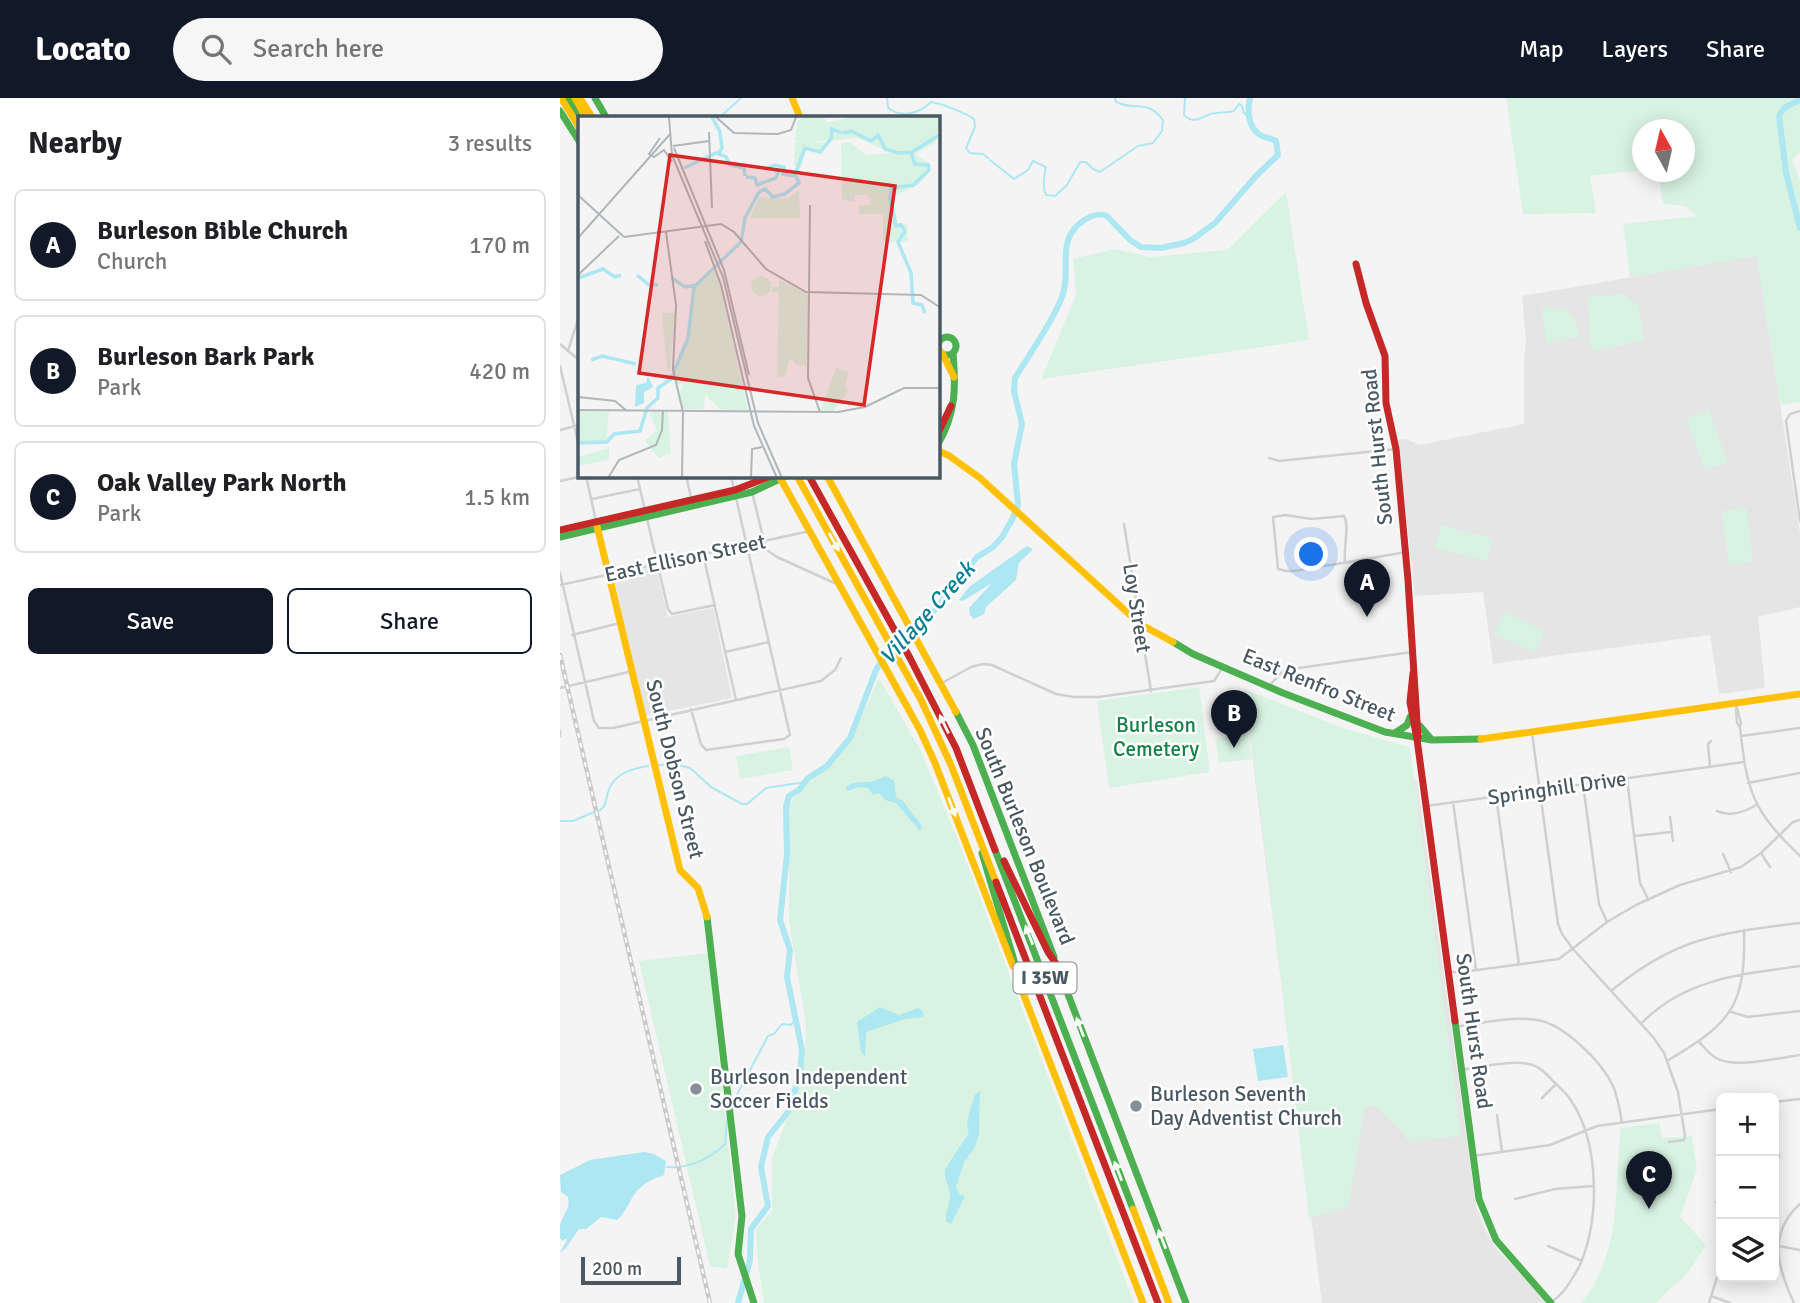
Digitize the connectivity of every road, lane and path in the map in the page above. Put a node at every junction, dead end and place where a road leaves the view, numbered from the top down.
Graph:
1 (561, 98) edge
2 (568, 98) edge
3 (578, 98) edge
4 (595, 98) edge
5 (792, 98) edge
6 (560, 111) edge
7 (578, 116) edge
8 (586, 116) edge
9 (591, 116) edge
10 (605, 116) edge
11 (800, 116) edge
12 (578, 125) edge
13 (578, 139) edge
14 (1356, 264) dead end
15 (578, 319) edge
16 (940, 340) edge
17 (560, 344) edge
18 (568, 352) junction
19 (940, 352) edge
20 (953, 353) junction
21 (578, 359) edge
22 (560, 366) edge
23 (956, 383) junction
24 (952, 404) junction
25 (1800, 411) edge
26 (577, 426) edge
27 (940, 429) edge
28 (560, 430) edge
29 (940, 439) edge
30 (1396, 449) junction
31 (940, 452) edge
32 (1269, 458) dead end
33 (578, 477) edge
34 (586, 478) edge
35 (637, 478) edge
36 (731, 478) edge
37 (767, 478) edge
38 (780, 478) edge
39 (783, 478) edge
40 (811, 478) edge
41 (828, 478) edge
42 (799, 479) edge
43 (687, 480) dead end
44 (560, 481) edge
45 (640, 489) junction
46 (752, 492) junction
47 (734, 493) junction
48 (592, 499) junction
49 (692, 503) junction
50 (646, 514) junction
51 (1800, 521) edge
52 (1124, 524) dead end
53 (597, 525) junction
54 (560, 530) edge
55 (810, 531) junction
56 (560, 537) edge
57 (764, 542) junction
58 (746, 546) junction
59 (1406, 552) junction
60 (703, 554) junction
61 (658, 563) junction
62 (1345, 564) junction
63 (560, 573) edge
64 (609, 574) junction
65 (561, 585) edge
66 (841, 586) junction
67 (715, 605) junction
68 (622, 623) junction
69 (1140, 624) junction
70 (572, 635) junction
71 (769, 642) junction
72 (725, 652) junction
73 (1413, 652) junction
74 (841, 658) dead end
75 (1223, 666) junction
76 (633, 671) junction
77 (1413, 673) junction
78 (584, 682) junction
79 (942, 683) junction
80 (1269, 686) junction
81 (560, 688) edge
82 (780, 691) junction
83 (1151, 691) junction
84 (1800, 694) edge
85 (736, 700) junction
86 (1736, 703) junction
87 (691, 709) junction
88 (1411, 711) junction
89 (643, 720) junction
90 (1418, 720) junction
91 (1800, 728) edge
92 (1532, 733) junction
93 (1394, 734) junction
94 (1741, 736) junction
95 (1418, 739) junction
96 (1432, 740) junction
97 (1711, 740) dead end
98 (1744, 762) junction
99 (1710, 767) junction
100 (1800, 773) edge
101 (1627, 779) junction
102 (1748, 783) junction
103 (1583, 785) junction
104 (1539, 790) junction
105 (1496, 796) junction
106 (1453, 802) junction
107 (1756, 805) junction
108 (1426, 806) junction
109 (1717, 811) dead end
110 (1670, 817) dead end
111 (985, 820) junction
112 (1800, 820) edge
113 (974, 821) junction
114 (1671, 832) junction
115 (1778, 835) junction
116 (1635, 836) junction
117 (1673, 841) dead end
118 (1761, 853) junction
119 (1723, 854) dead end
120 (1800, 856) edge
121 (1770, 867) dead end
122 (1731, 872) junction
123 (1648, 899) junction
124 (1607, 922) junction
125 (1800, 923) edge
126 (1744, 930) junction
127 (1573, 949) junction
128 (1519, 965) junction
129 (1800, 967) edge
130 (1059, 968) junction
131 (1476, 970) junction
132 (1448, 972) junction
133 (1743, 974) junction
134 (1611, 991) junction
135 (1024, 994) junction
136 (1800, 1011) edge
137 (1731, 1012) junction
138 (1641, 1024) junction
139 (1455, 1027) junction
140 (1699, 1042) junction
141 (1800, 1055) edge
142 (1667, 1061) junction
143 (1461, 1070) junction
144 (1556, 1084) junction
145 (1542, 1098) dead end
146 (1800, 1098) edge
147 (1779, 1101) edge
148 (1716, 1110) edge
149 (1682, 1114) junction
150 (1497, 1115) dead end
151 (1622, 1123) junction
152 (1584, 1131) junction
153 (1669, 1142) dead end
154 (1502, 1152) junction
155 (1473, 1156) junction
156 (1593, 1186) junction
157 (1516, 1199) dead end
158 (1800, 1204) edge
159 (1779, 1245) junction
160 (1548, 1246) dead end
161 (1800, 1250) edge
162 (1582, 1261) junction
163 (1716, 1280) edge
164 (1711, 1296) junction
165 (754, 1303) edge
166 (1143, 1303) edge
167 (1158, 1303) edge
168 (1169, 1303) edge
169 (1186, 1303) edge
170 (1551, 1303) edge
171 (1709, 1303) edge
172 (1730, 1303) edge
173 (1794, 1303) edge

1 - 12 main road
2 - 7 main road
3 - 8 main road
3 - 9 main road
4 - 10 main road
5 - 11 main road
6 - 13 main road
14 - 30 main road, South Hurst Road
15 - 18 street
16 - 20 main road
17 - 18 street
18 - 21 street
19 - 20 main road
19 - 23 main road
20 - 23 main road
22 - 26 street
23 - 24 main road
24 - 27 main road
24 - 29 main road
25 - 51 street
26 - 28 street
30 - 32 street
30 - 59 main road, South Hurst Road
31 - 69 main road, East Renfro Street
33 - 44 street
34 - 48 street
35 - 45 street
36 - 47 street
37 - 47 main road
38 - 46 main road
39 - 55 main road
111 -> 40 main road, I 35W
41 - 79 main road, South Burleson Boulevard
42 -> 113 main road, I 35W
43 - 49 street
45 - 48 street
45 - 50 street
46 - 47 main road
46 - 57 street
47 - 49 main road
47 - 58 street
48 - 53 street
49 - 50 main road
50 - 53 main road
50 - 61 street
52 - 69 street, Loy Street
53 - 54 main road
53 - 56 main road
53 - 64 main road, South Dobson Street
55 - 57 street, East Ellison Street
55 - 66 main road
57 - 58 street, East Ellison Street
57 - 66 street
58 - 60 street, East Ellison Street
58 - 71 street
59 - 62 street
59 - 73 main road, South Hurst Road
60 - 61 street, East Ellison Street
60 - 67 street
61 - 64 street, East Ellison Street
61 - 67 street
62 - 62 street
63 - 65 street
64 - 65 street, East Ellison Street
64 - 68 main road, South Dobson Street
65 - 70 street
66 -> 135 main road
67 - 72 street
68 - 70 street
68 - 76 main road, South Dobson Street
69 - 75 main road, East Renfro Street
69 - 83 street, Loy Street
70 - 78 street
71 - 72 street
71 - 82 street
72 - 85 street
73 - 77 main road, South Hurst Road
73 - 80 street
74 - 82 street
75 - 80 main road, East Renfro Street
75 - 83 street
76 - 78 street
76 - 89 main road, South Dobson Street
77 - 88 main road, South Hurst Road
77 - 90 main road, South Hurst Road
78 - 81 street
78 - 89 street
79 - 83 street
79 - 130 main road, South Burleson Boulevard
80 - 93 main road, East Renfro Street
82 - 85 street
82 - 87 street
84 - 86 main road, East Renfro Street
85 - 87 street
86 - 92 main road, East Renfro Street
86 - 94 street
87 - 89 street
88 - 93 main road
88 - 95 main road, South Hurst Road
89 - 165 main road, South Dobson Street
90 - 95 main road, South Hurst Road
90 - 96 main road
91 - 94 street
92 - 96 main road, East Renfro Street
92 - 104 street
93 - 95 main road, East Renfro Street
94 - 98 street
95 - 96 main road, East Renfro Street
95 - 108 main road, South Hurst Road
97 - 99 street
98 - 99 street, Springhill Drive
98 - 102 street
99 - 101 street, Springhill Drive
100 - 102 street
101 - 103 street, Springhill Drive
101 - 116 street
102 - 107 street
103 - 104 street, Springhill Drive
103 - 124 street
104 - 105 street, Springhill Drive
104 - 127 street
105 - 106 street, Springhill Drive
105 - 128 street
106 - 108 street, Springhill Drive
106 - 131 street
107 - 109 street
107 - 115 street
108 - 132 main road, South Hurst Road
110 - 114 street
111 - 130 main road
168 -> 111 main road, I 35W
112 - 115 street
113 - 135 main road
113 - 167 main road, I 35W
114 - 116 street
114 - 117 street
115 - 118 street
115 - 120 street
116 - 123 street
118 - 121 street
118 - 122 street
119 - 122 street
122 - 123 street
123 - 124 street
124 - 127 street
125 - 126 street
126 - 133 street
126 - 134 street
127 - 128 street
127 - 134 street
128 - 131 street
129 - 133 street
169 -> 130 main road, South Burleson Boulevard
131 - 132 street
132 - 139 main road, South Hurst Road
133 - 137 street
133 - 138 street
134 - 138 street
135 - 166 main road
136 - 137 street
137 - 140 street
138 - 142 street
139 - 143 main road, South Hurst Road
139 - 151 street
140 - 141 street
140 - 142 street
142 - 149 street
143 - 144 street
143 - 155 main road, South Hurst Road
144 - 145 street
144 - 152 street
146 - 147 street
148 - 149 street
149 - 151 street
149 - 153 street
150 - 154 street
151 - 152 street
152 - 154 street
152 - 156 street
154 - 155 street
155 - 170 main road, South Hurst Road
156 - 157 street
156 - 162 street
158 - 159 street
159 - 161 street
159 - 173 street
160 - 162 street
162 - 170 street
163 - 164 street
164 - 171 street
164 - 172 street

